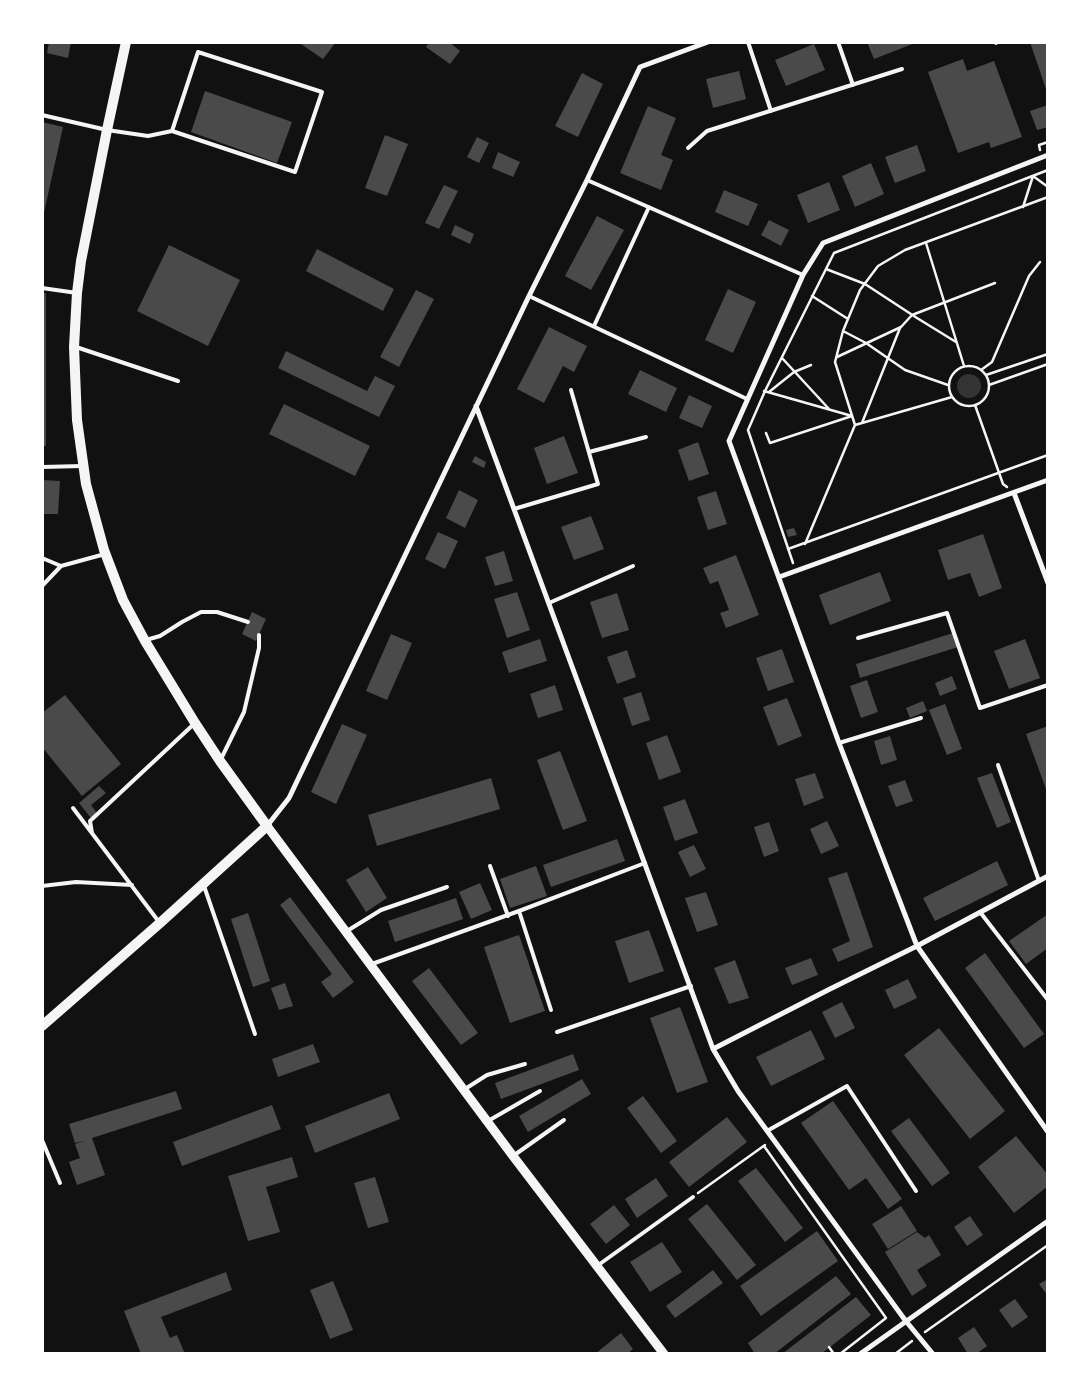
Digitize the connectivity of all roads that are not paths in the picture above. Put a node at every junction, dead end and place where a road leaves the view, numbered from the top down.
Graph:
1 (126, 42) edge
2 (708, 42) edge
3 (748, 42) edge
4 (838, 42) edge
5 (902, 69) dead end
6 (853, 85) junction
7 (771, 111) junction
8 (42, 114) edge
9 (107, 130) junction
10 (172, 131) junction
11 (688, 148) dead end
12 (1048, 154) edge
13 (587, 180) junction
14 (649, 207) junction
15 (803, 275) junction
16 (42, 288) edge
17 (77, 293) junction
18 (529, 296) junction
19 (594, 326) junction
20 (74, 347) junction
21 (178, 380) dead end
22 (571, 390) dead end
23 (747, 399) junction
24 (476, 406) junction
25 (646, 437) dead end
26 (589, 452) junction
27 (84, 466) junction
28 (42, 467) edge
29 (1048, 480) edge
30 (1014, 493) junction
31 (514, 509) junction
32 (105, 554) junction
33 (42, 558) edge
34 (61, 566) junction
35 (633, 566) dead end
36 (778, 577) junction
37 (1048, 583) edge
38 (42, 586) edge
39 (549, 604) junction
40 (248, 622) dead end
41 (258, 636) dead end
42 (858, 638) dead end
43 (145, 641) junction
44 (1048, 685) edge
45 (921, 718) dead end
46 (195, 723) junction
47 (839, 743) junction
48 (220, 761) junction
49 (998, 764) dead end
50 (74, 808) dead end
51 (266, 826) junction
52 (92, 832) junction
53 (645, 863) junction
54 (490, 866) dead end
55 (1048, 876) edge
56 (1039, 881) junction
57 (204, 884) junction
58 (132, 885) junction
59 (42, 886) edge
60 (447, 887) dead end
61 (519, 911) junction
62 (980, 912) junction
63 (508, 916) junction
64 (160, 923) junction
65 (345, 932) junction
66 (917, 946) junction
67 (370, 965) junction
68 (690, 986) junction
69 (1048, 1000) edge
70 (551, 1010) dead end
71 (42, 1026) edge
72 (557, 1032) dead end
73 (255, 1034) dead end
74 (713, 1050) junction
75 (524, 1064) dead end
76 (464, 1090) junction
77 (540, 1091) dead end
78 (564, 1120) dead end
79 (488, 1121) junction
80 (767, 1131) junction
81 (1048, 1132) edge
82 (42, 1140) edge
83 (513, 1156) junction
84 (60, 1183) dead end
85 (916, 1191) dead end
86 (693, 1197) road end
87 (1048, 1221) edge
88 (597, 1266) junction
89 (906, 1320) junction
90 (664, 1354) edge
91 (860, 1354) edge
92 (933, 1354) edge

1 - 9 main road
2 - 13 street
3 - 7 lane
4 - 6 lane
5 - 6 lane
6 - 7 lane
7 - 11 lane
8 - 9 lane
9 - 10 lane
9 - 17 main road
10 - 10 lane
12 - 15 street
13 - 14 lane
13 - 18 street
14 - 15 lane
14 - 19 lane
15 - 23 street
16 - 17 lane
17 - 20 main road
18 - 19 lane
18 - 24 street
19 - 23 lane
20 - 21 lane
20 - 27 main road
22 - 26 lane
23 - 36 street
24 - 31 street
24 - 51 street
25 - 26 lane
26 - 31 lane
27 - 28 lane
27 - 32 main road
29 - 30 street
30 - 36 street
30 - 37 street
31 - 39 street
32 - 34 lane
32 - 43 main road
33 - 34 lane
34 - 38 lane
35 - 39 lane
36 - 47 street
39 - 53 street
40 - 43 lane
41 - 48 lane
42 - 44 lane
43 - 46 main road
45 - 47 lane
46 - 48 main road
46 - 52 lane
47 - 66 street
48 - 51 main road
49 - 56 lane
50 - 52 lane
51 - 57 main road
51 - 65 street
52 - 58 lane
53 - 61 lane
53 - 68 street
54 - 63 lane
55 - 56 street
56 - 62 street
57 - 64 main road
57 - 73 lane
58 - 59 lane
58 - 64 lane
60 - 65 lane
61 - 63 lane
61 - 70 lane
62 - 66 street
62 - 69 lane
63 - 67 lane
64 - 71 main road
65 - 67 street
66 - 74 street
66 - 81 street
67 - 76 street
68 - 72 lane
68 - 74 street
74 - 80 street
75 - 76 lane
76 - 79 street
77 - 79 lane
78 - 83 lane
79 - 83 street
80 - 85 lane
80 - 89 street
82 - 84 lane
83 - 88 street
86 - 88 lane
87 - 89 street
88 - 90 street
89 - 91 street
89 - 92 street

